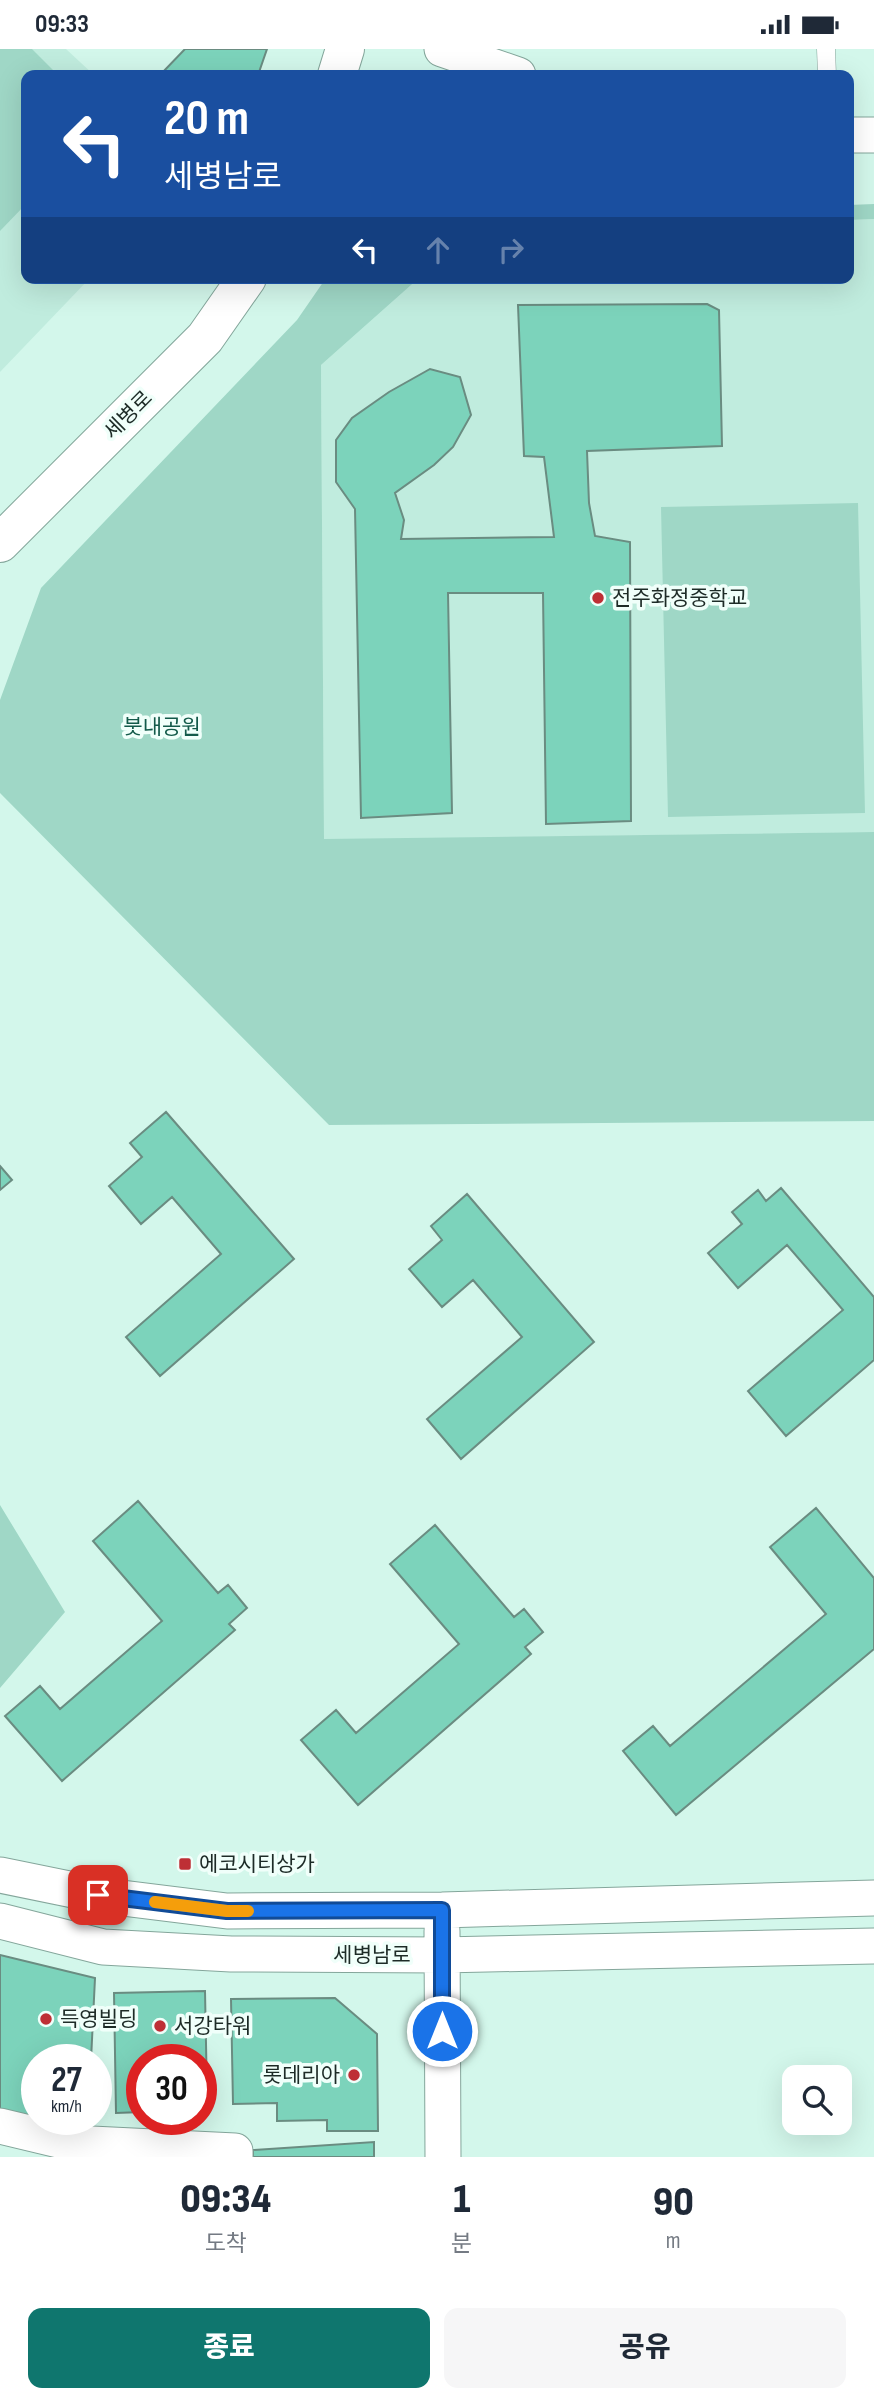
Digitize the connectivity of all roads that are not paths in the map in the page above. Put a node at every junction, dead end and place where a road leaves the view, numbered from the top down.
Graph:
1 (345, 49) edge
2 (442, 49) edge
3 (827, 49) edge
4 (339, 70) edge
5 (503, 70) edge
6 (827, 70) edge
7 (854, 135) edge
8 (874, 135) edge
9 (243, 284) edge
10 (0, 543) edge
11 (0, 1875) edge
12 (874, 1898) edge
13 (442, 1910) junction
14 (0, 1921) edge
15 (874, 1946) edge
16 (442, 1955) junction
17 (0, 2126) edge
18 (235, 2157) edge
19 (443, 2157) edge

1 - 4 street
2 - 5 street
3 - 6 lane
7 - 8 street
9 - 10 street, 세병로
11 - 13 street
12 - 13 street
13 - 16 street
14 - 16 street, 세병남로
15 - 16 street, 세병남로
16 - 19 street
17 - 18 street

